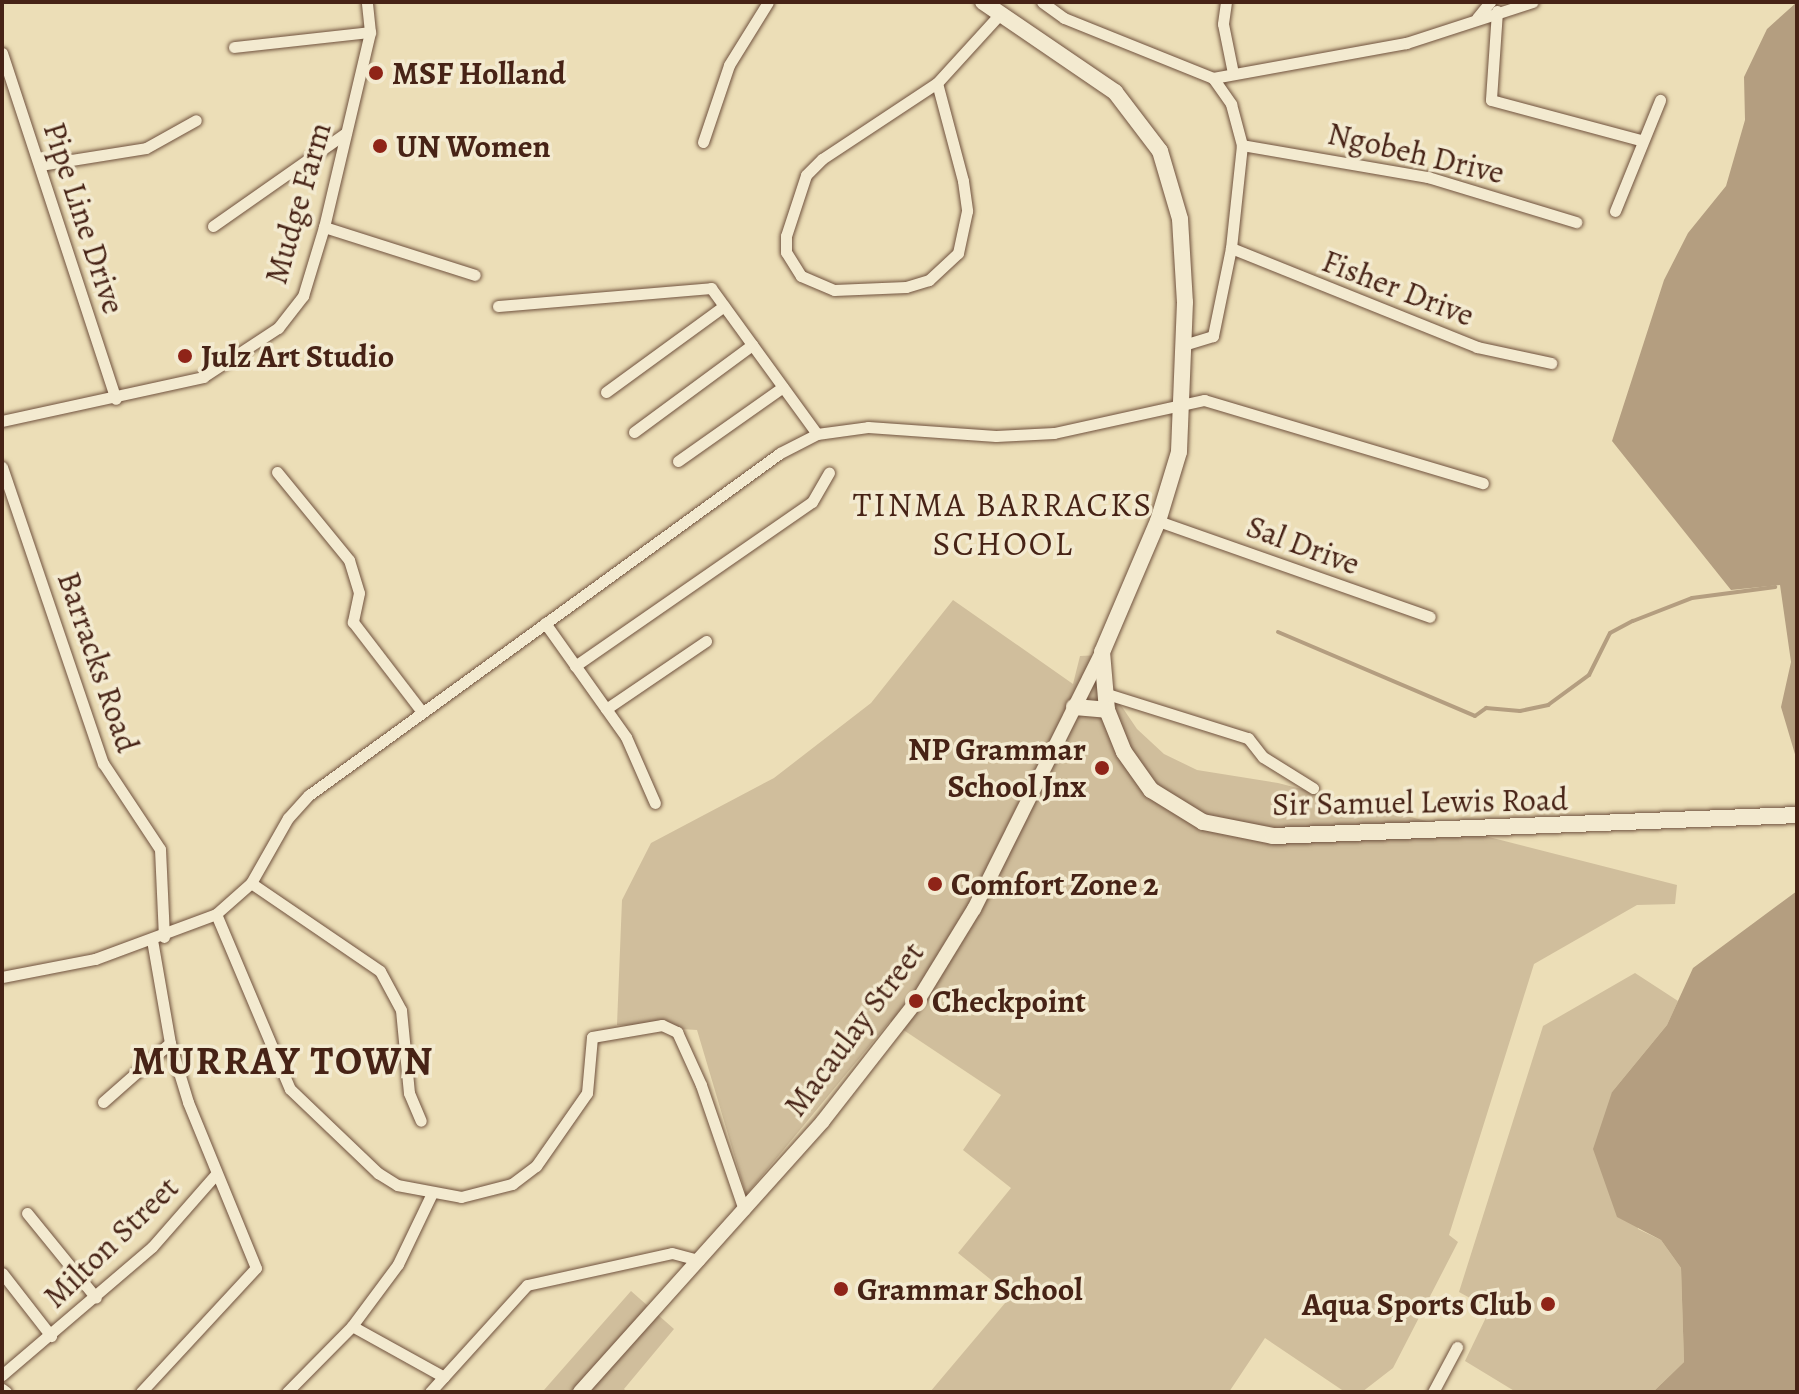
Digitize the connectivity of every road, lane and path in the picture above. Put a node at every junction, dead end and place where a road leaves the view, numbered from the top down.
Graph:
1 (367, 2) edge
2 (768, 2) edge
3 (983, 2) edge
4 (1042, 2) edge
5 (1226, 2) edge
6 (1532, 2) edge
7 (1494, 6) edge
8 (1000, 14) junction
9 (370, 32) junction
10 (234, 47) dead end
11 (2, 53) edge
12 (1233, 73) junction
13 (1213, 78) junction
14 (937, 83) junction
15 (1660, 100) dead end
16 (196, 120) dead end
17 (346, 133) junction
18 (1640, 140) junction
19 (703, 142) dead end
20 (1242, 145) junction
21 (40, 165) junction
22 (1615, 211) dead end
23 (1576, 222) dead end
24 (213, 226) dead end
25 (324, 227) junction
26 (1231, 248) junction
27 (475, 275) dead end
28 (498, 306) dead end
29 (724, 306) junction
30 (752, 345) junction
31 (1184, 345) junction
32 (1551, 363) dead end
33 (783, 387) junction
34 (606, 392) dead end
35 (116, 399) junction
36 (1183, 401) junction
37 (2, 421) edge
38 (634, 432) dead end
39 (817, 434) junction
40 (678, 461) dead end
41 (2, 467) edge
42 (277, 472) dead end
43 (829, 473) dead end
44 (1483, 483) dead end
45 (1158, 521) junction
46 (1430, 617) dead end
47 (545, 623) junction
48 (706, 641) dead end
49 (1102, 652) junction
50 (575, 666) junction
51 (1105, 701) junction
52 (1074, 707) junction
53 (606, 709) junction
54 (422, 712) junction
55 (1313, 788) dead end
56 (655, 803) dead end
57 (1797, 815) edge
58 (251, 883) junction
59 (216, 914) junction
60 (158, 939) junction
61 (2, 977) edge
62 (170, 1043) junction
63 (103, 1102) dead end
64 (421, 1121) dead end
65 (216, 1174) junction
66 (432, 1193) junction
67 (744, 1210) junction
68 (27, 1213) dead end
69 (699, 1260) junction
70 (2, 1273) edge
71 (96, 1298) junction
72 (352, 1326) junction
73 (51, 1336) junction
74 (1457, 1347) dead end
75 (2, 1375) edge
76 (444, 1377) junction
77 (141, 1392) edge
78 (287, 1392) edge
79 (430, 1392) edge
80 (580, 1392) edge
81 (1433, 1392) edge

1 - 9 street, Mudge Farm
2 - 19 street
3 - 8 main road, Sir Samuel Lewis Road
4 - 13 street
5 - 12 street
6 - 7 street
7 - 12 street
7 - 18 street
8 - 14 street
8 - 31 main road, Sir Samuel Lewis Road
9 - 10 street
9 - 17 street, Mudge Farm
11 - 21 street, Pipe Line Drive
12 - 13 street
13 - 20 street
14 - 14 street
15 - 18 street
16 - 21 street
17 - 24 street
17 - 25 street, Mudge Farm
18 - 22 street
20 - 23 street, Ngobeh Drive
20 - 26 street
21 - 35 street, Pipe Line Drive
25 - 27 street
25 - 35 street, Mudge Farm
26 - 31 street
26 - 32 street, Fisher Drive
28 - 29 street
29 - 30 street
29 - 34 street
30 - 33 street
30 - 38 street
31 - 36 main road, Sir Samuel Lewis Road
33 - 39 street
33 - 40 street
35 - 37 street, Mudge Farm
36 - 39 street
36 - 44 street
36 - 45 main road, Sir Samuel Lewis Road
39 - 47 street
41 - 60 street, Barracks Road
42 - 54 street
43 - 50 street
45 - 46 street, Sal Drive
45 - 49 main road, Sir Samuel Lewis Road
47 - 50 street
47 - 54 street
48 - 53 street
49 - 51 main road, Sir Samuel Lewis Road
49 - 52 street, Macaulay Street
50 - 53 street
51 - 52 main road
51 - 55 street
51 - 57 main road, Sir Samuel Lewis Road
52 - 67 street, Macaulay Street
53 - 56 street
54 - 58 street
58 - 59 street
58 - 64 street
59 - 60 street
59 - 66 street
60 - 61 street
60 - 62 street, Barracks Road
62 - 63 street
62 - 65 street, Barracks Road
65 - 71 street, Milton Street
65 - 77 street, Barracks Road
66 - 67 street
66 - 72 street
67 - 69 street, Macaulay Street
68 - 71 street
69 - 76 street
69 - 80 street, Macaulay Street
70 - 73 street
71 - 73 street, Milton Street
72 - 76 street
72 - 78 street
73 - 75 street, Milton Street
74 - 81 street
76 - 79 street

